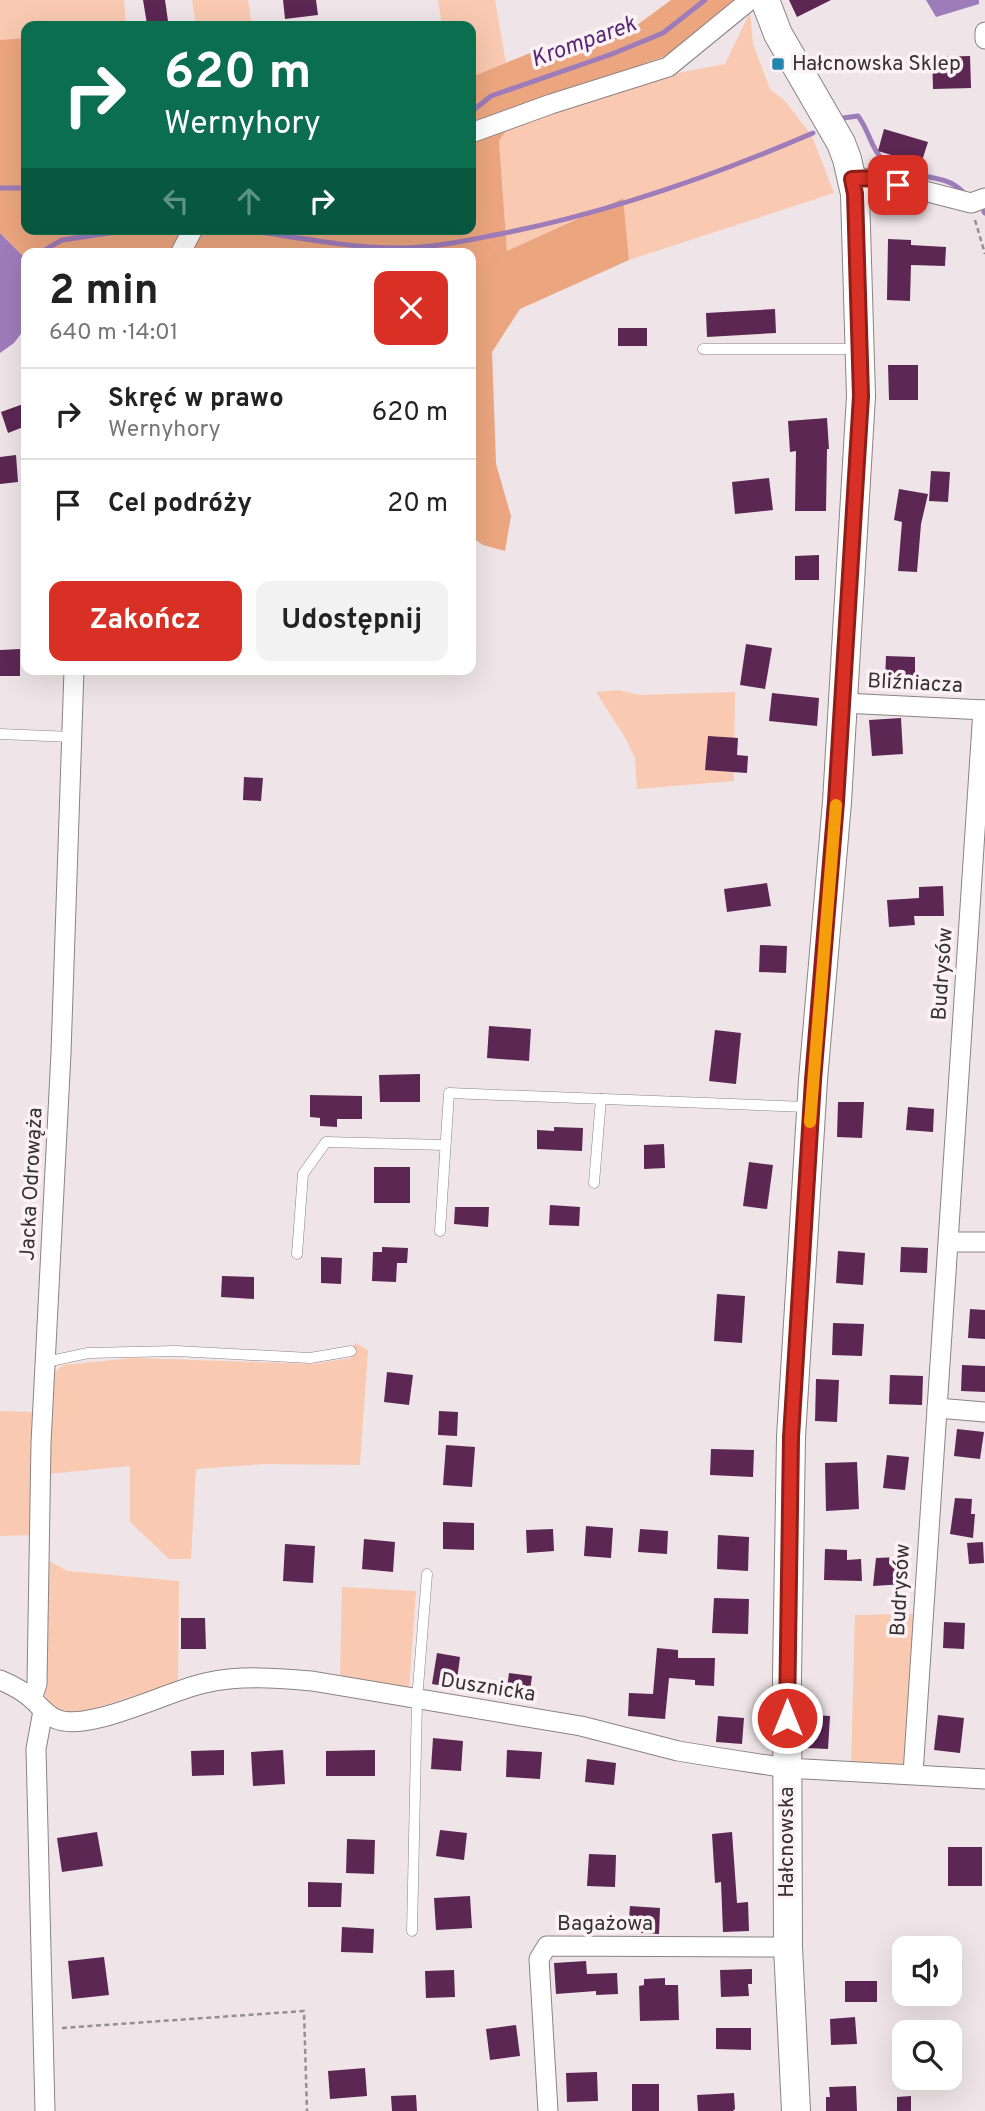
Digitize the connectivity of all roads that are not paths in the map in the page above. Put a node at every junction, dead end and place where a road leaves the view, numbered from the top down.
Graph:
1 (750, 0) edge
2 (765, 0) edge
3 (985, 32) edge
4 (985, 39) edge
5 (476, 131) edge
6 (852, 179) junction
7 (978, 201) edge
8 (861, 348) junction
9 (703, 349) dead end
10 (74, 675) edge
11 (843, 703) junction
12 (984, 710) edge
13 (0, 734) edge
14 (72, 737) junction
15 (601, 1099) junction
16 (811, 1107) junction
17 (445, 1145) junction
18 (594, 1183) dead end
19 (440, 1231) dead end
20 (949, 1242) junction
21 (985, 1242) edge
22 (296, 1254) dead end
23 (351, 1351) dead end
24 (47, 1362) junction
25 (937, 1408) junction
26 (985, 1412) edge
27 (426, 1574) dead end
28 (0, 1680) edge
29 (417, 1700) junction
30 (38, 1705) junction
31 (787, 1768) junction
32 (913, 1774) junction
33 (985, 1779) edge
34 (412, 1931) dead end
35 (788, 1947) junction
36 (45, 2111) edge
37 (548, 2111) edge
38 (796, 2111) edge

1 - 5 street
2 - 6 street, Hałcnowska
3 - 4 street
6 - 7 street
6 - 8 street, Hałcnowska
8 - 9 lane
8 - 11 street, Hałcnowska
10 - 14 street, Jacka Odrowąża
11 - 12 street, Bliźniacza
11 - 16 street, Hałcnowska
12 - 20 street, Budrysów
13 - 14 lane
14 - 24 street, Jacka Odrowąża
15 - 16 lane
15 - 17 lane
15 - 18 lane
16 - 31 street, Hałcnowska
17 - 19 lane
17 - 22 lane
20 - 21 street
20 - 25 street, Budrysów
23 - 24 lane
24 - 30 street, Jacka Odrowąża
25 - 26 street
25 - 32 street, Budrysów
27 - 29 lane
28 - 30 street, Dusznicka
29 - 30 street, Dusznicka
29 - 31 street, Dusznicka
29 - 34 lane
30 - 36 street, Jacka Odrowąża
31 - 32 street, Dusznicka
31 - 35 street, Hałcnowska
32 - 33 street, Dusznicka
35 - 37 street, Bagażowa
35 - 38 street, Hałcnowska

